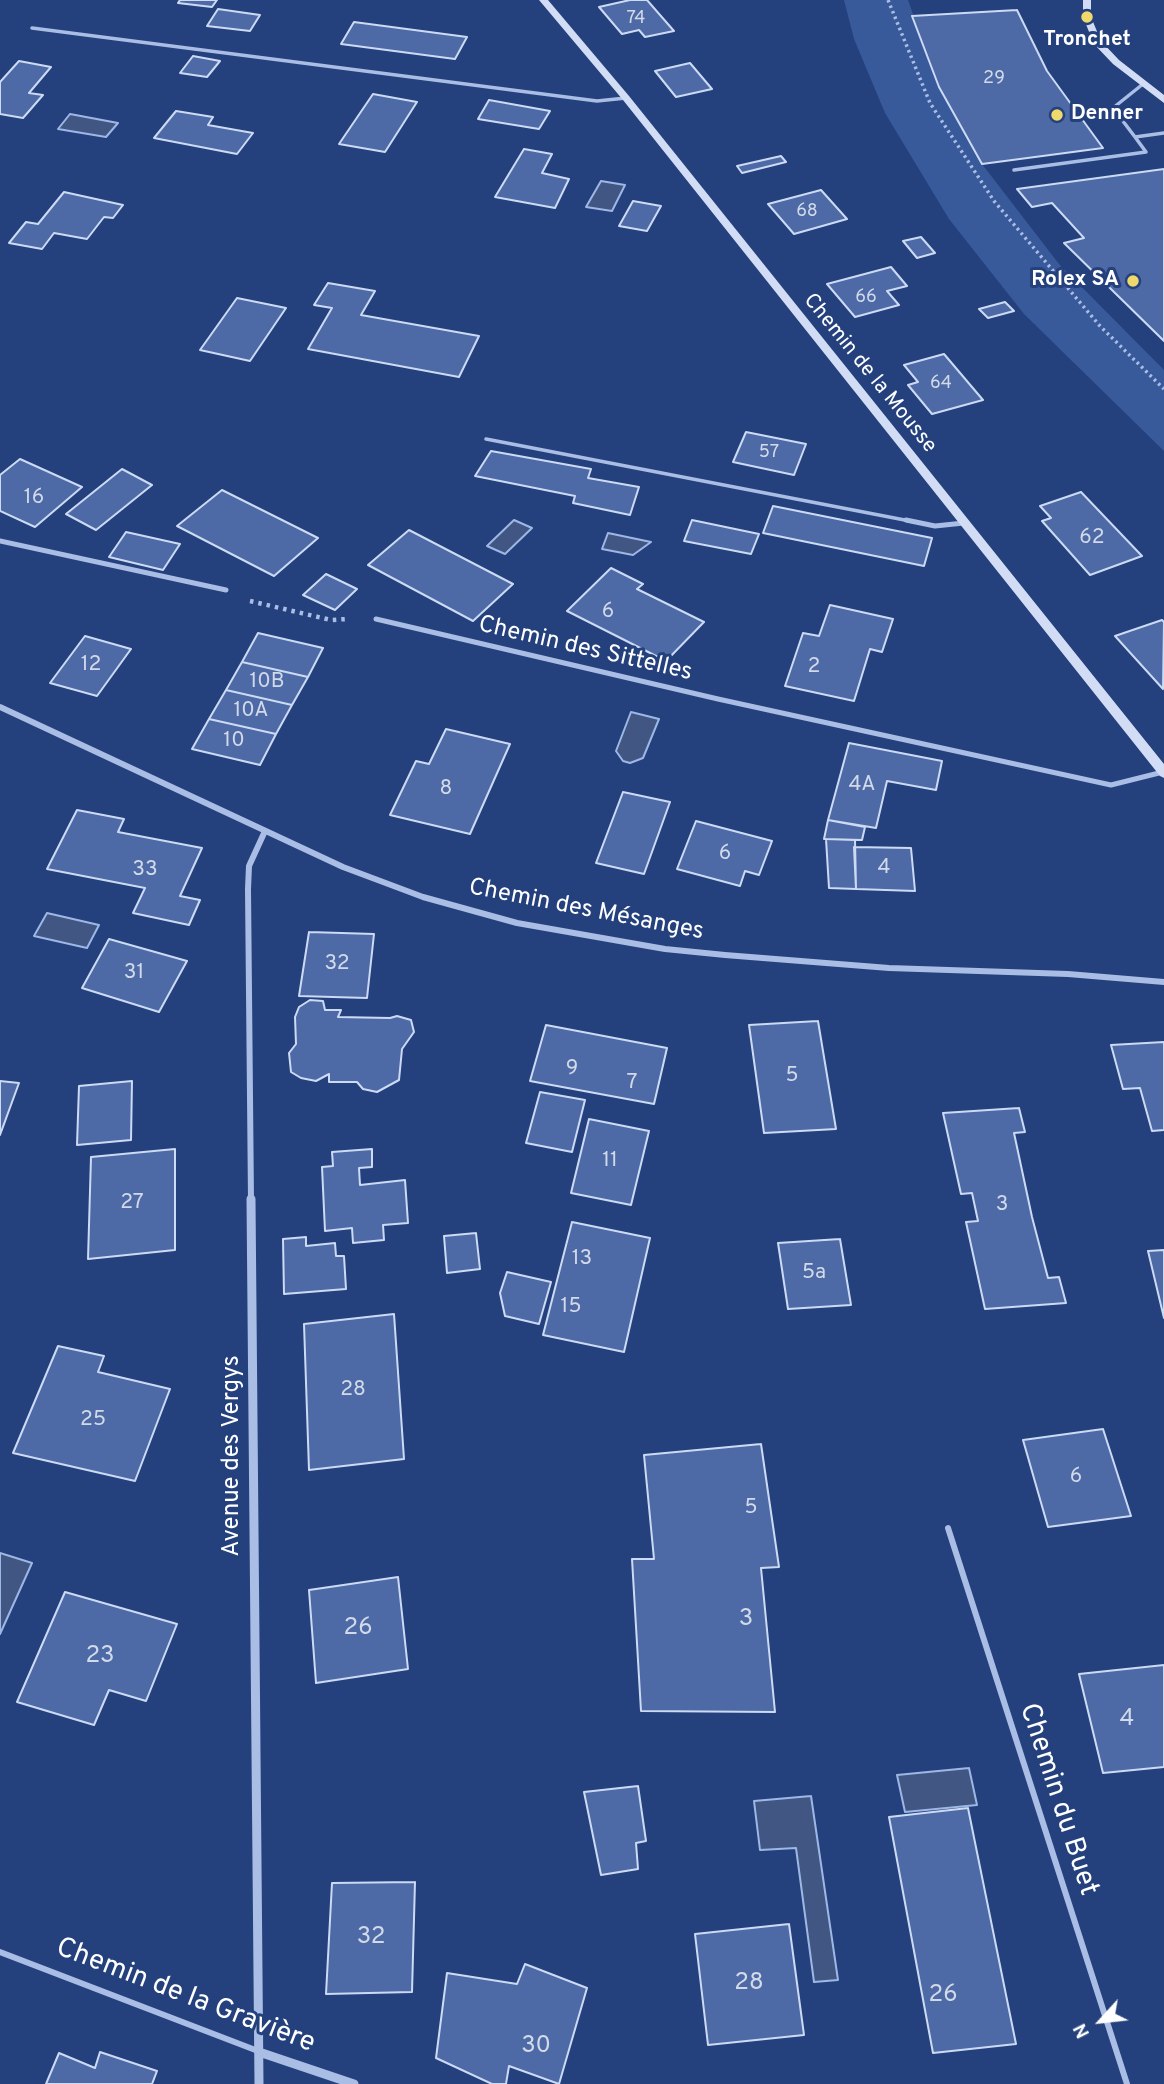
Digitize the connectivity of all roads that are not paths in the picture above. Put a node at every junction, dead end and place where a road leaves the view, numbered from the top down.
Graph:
1 (543, 0) edge
2 (1087, 0) edge
3 (32, 28) dead end
4 (1143, 85) junction
5 (626, 98) junction
6 (1164, 100) edge
7 (1164, 132) edge
8 (1135, 137) junction
9 (1014, 170) dead end
10 (486, 439) dead end
11 (964, 523) junction
12 (0, 541) edge
13 (226, 590) road end
14 (376, 619) road end
15 (0, 707) edge
16 (1163, 773) edge
17 (265, 831) junction
18 (1164, 982) edge
19 (948, 1528) dead end
20 (0, 1952) edge
21 (258, 2052) junction
22 (259, 2084) edge
23 (354, 2084) edge
24 (1128, 2084) edge

1 - 5 street, Chemin de la Mousse
2 - 4 street
3 - 5 lane
4 - 6 street
4 - 8 lane
5 - 11 street, Chemin de la Mousse
7 - 8 lane
8 - 9 lane
10 - 11 lane
11 - 16 street, Chemin de la Mousse
12 - 13 lane
14 - 16 lane, Chemin des Sittelles
15 - 17 street, Chemin des Mésanges
17 - 18 street, Chemin des Mésanges
17 - 21 street, Avenue des Vergys
19 - 24 lane, Chemin du Buet
20 - 21 lane, Chemin de la Gravière
21 - 22 street, Avenue des Vergys
21 - 23 street, Chemin de la Gravière

